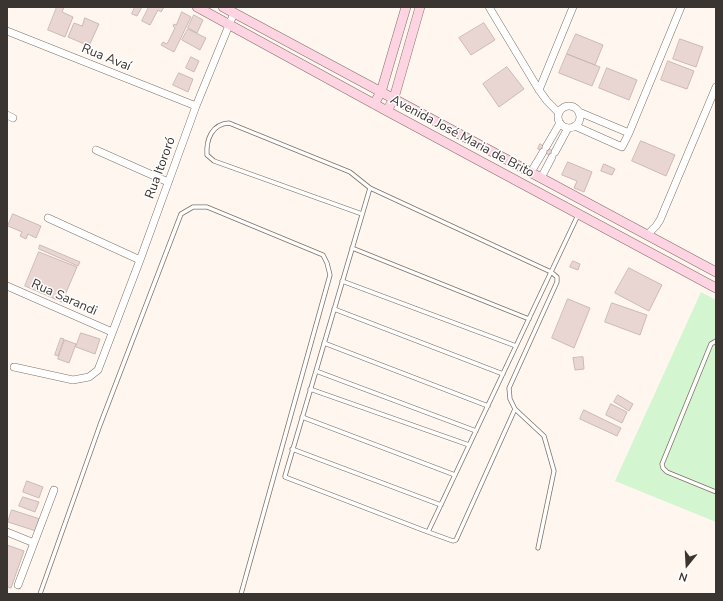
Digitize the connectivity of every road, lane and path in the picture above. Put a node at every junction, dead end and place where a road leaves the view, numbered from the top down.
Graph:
1 (197, 7) edge
2 (223, 7) edge
3 (406, 7) edge
4 (420, 7) edge
5 (489, 7) edge
6 (573, 7) edge
7 (681, 7) edge
8 (234, 13) junction
9 (228, 25) junction
10 (7, 31) edge
11 (716, 86) edge
12 (539, 90) junction
13 (382, 92) junction
14 (394, 98) junction
15 (374, 104) junction
16 (196, 106) junction
17 (387, 111) junction
18 (579, 112) junction
19 (559, 113) junction
20 (560, 123) junction
21 (572, 127) junction
22 (629, 133) junction
23 (546, 148) junction
24 (96, 150) dead end
25 (555, 153) junction
26 (531, 172) junction
27 (541, 178) junction
28 (168, 182) junction
29 (370, 188) junction
30 (362, 214) junction
31 (579, 214) junction
32 (48, 218) dead end
33 (647, 235) junction
34 (352, 248) junction
35 (140, 260) junction
36 (551, 272) junction
37 (716, 272) edge
38 (342, 281) junction
39 (7, 286) edge
40 (716, 288) edge
41 (334, 309) junction
42 (529, 319) junction
43 (112, 332) junction
44 (716, 342) edge
45 (324, 343) junction
46 (516, 346) junction
47 (14, 367) dead end
48 (316, 371) junction
49 (503, 374) junction
50 (310, 389) junction
51 (488, 406) junction
52 (515, 409) junction
53 (302, 417) junction
54 (476, 432) junction
55 (469, 445) junction
56 (292, 449) junction
57 (455, 475) junction
58 (54, 490) dead end
59 (716, 492) edge
60 (440, 505) junction
61 (7, 532) edge
62 (428, 532) junction
63 (34, 544) junction
64 (538, 548) dead end
65 (18, 585) dead end
66 (40, 594) edge
67 (241, 594) edge

1 - 9 main road, Avenida José Maria de Brito
2 - 8 main road, Avenida José Maria de Brito
3 - 13 main road
4 - 14 main road
5 - 12 street
6 - 12 street
7 - 22 street
8 - 9 street, Rua Itororó
8 - 13 main road, Avenida José Maria de Brito
9 - 15 main road, Avenida José Maria de Brito
9 - 16 street, Rua Itororó
10 - 16 street, Rua Avaí
11 - 33 street
12 - 19 street
13 - 14 main road, Avenida José Maria de Brito
13 - 15 main road
14 - 17 main road
14 - 26 main road, Avenida José Maria de Brito
15 - 17 main road, Avenida José Maria de Brito
16 - 28 street, Rua Itororó
17 - 31 main road, Avenida José Maria de Brito
18 - 19 street
18 - 21 street
18 - 22 street
19 - 20 street
20 - 21 street
20 - 23 street
21 - 22 street
21 - 25 street
23 - 25 street
23 - 26 street
24 - 28 street
25 - 27 street
26 - 27 main road, Avenida José Maria de Brito
27 - 33 main road, Avenida José Maria de Brito
28 - 35 street, Rua Itororó
29 - 30 lane
29 - 30 lane
29 - 36 lane
30 - 34 lane
31 - 36 lane
31 - 40 main road, Avenida José Maria de Brito
32 - 35 street
33 - 37 main road, Avenida José Maria de Brito
34 - 38 lane
34 - 42 lane
35 - 43 street, Rua Itororó
36 - 42 lane
36 - 52 lane
38 - 41 lane
38 - 46 lane
39 - 43 street, Rua Sarandi
41 - 45 lane
41 - 49 lane
42 - 46 lane
43 - 47 street, Rua Itororó
44 - 59 lane
45 - 48 lane
45 - 51 lane
46 - 49 lane
48 - 50 lane
48 - 54 lane
49 - 51 lane
50 - 53 lane
50 - 55 lane
51 - 54 lane
52 - 62 lane
52 - 64 lane
53 - 56 lane
53 - 57 lane
54 - 55 lane
55 - 57 lane
56 - 60 lane
56 - 62 lane
57 - 60 lane
58 - 63 street
60 - 62 lane
61 - 63 street
63 - 65 street
66 - 67 lane

